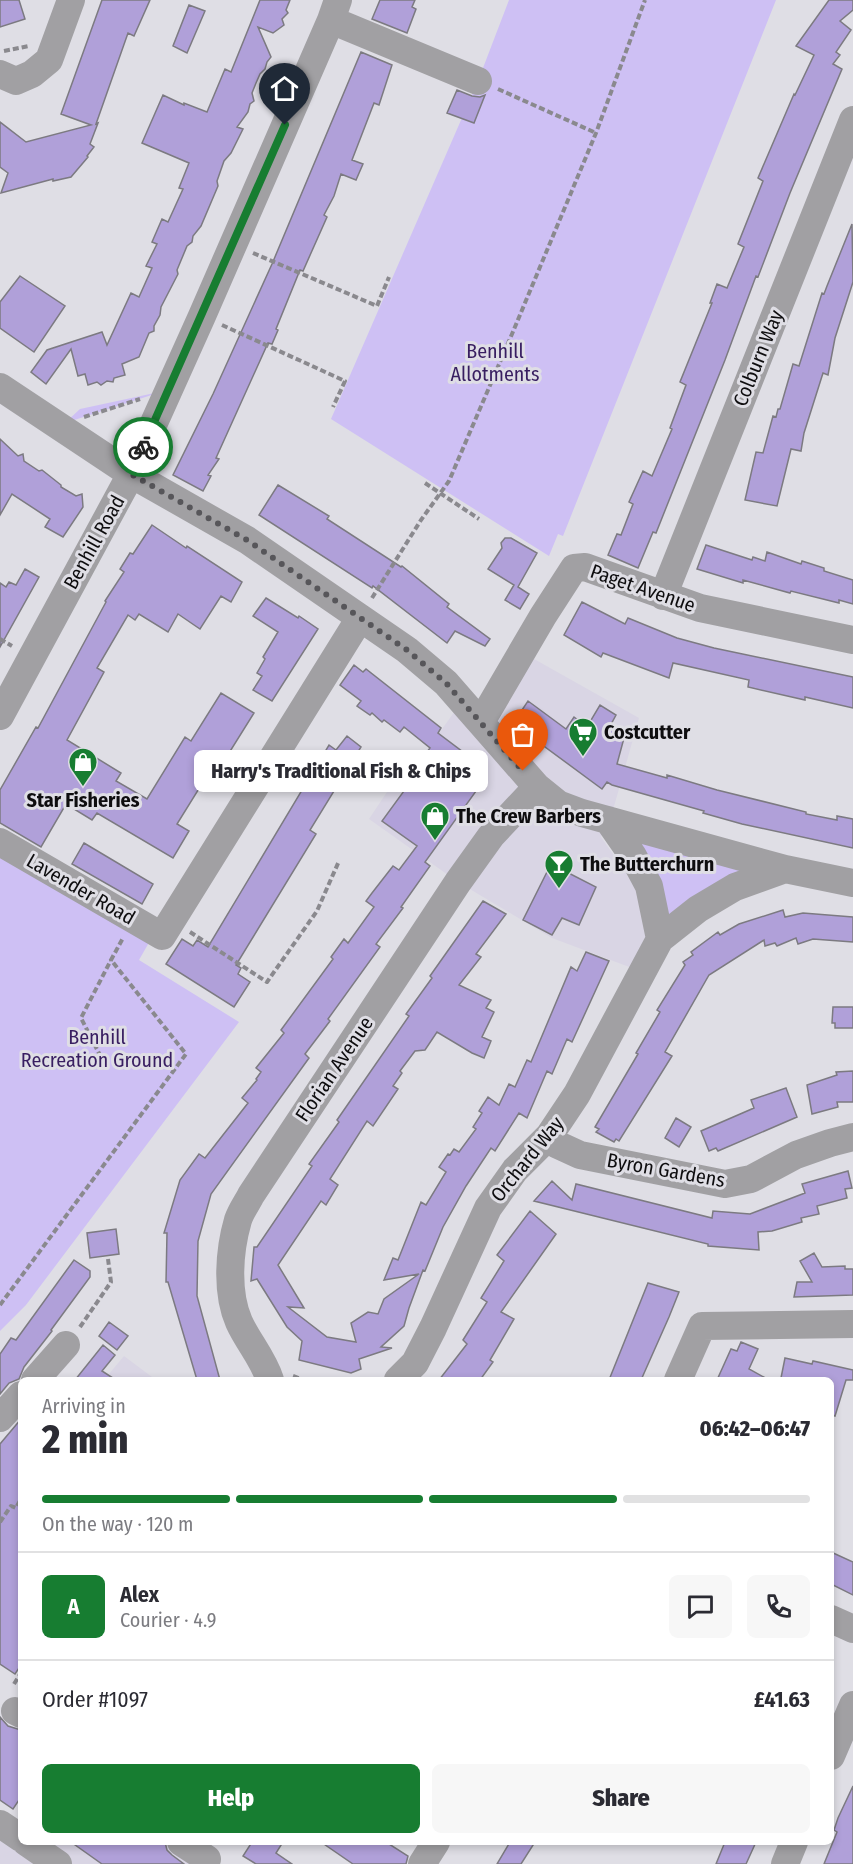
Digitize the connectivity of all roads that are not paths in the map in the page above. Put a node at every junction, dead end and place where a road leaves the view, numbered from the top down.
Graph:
1 (71, 0) edge
2 (334, 10) edge
3 (0, 74) edge
4 (478, 81) road end
5 (853, 120) edge
6 (0, 387) edge
7 (131, 474) junction
8 (663, 596) junction
9 (360, 618) junction
10 (853, 640) edge
11 (0, 716) edge
12 (481, 722) junction
13 (537, 787) junction
14 (608, 820) junction
15 (0, 842) edge
16 (785, 869) junction
17 (853, 884) edge
18 (660, 939) junction
19 (549, 1136) junction
20 (853, 1137) edge
21 (853, 1324) edge
22 (66, 1345) road end
23 (38, 1377) edge
24 (269, 1377) edge
25 (401, 1377) edge
26 (679, 1377) edge
27 (18, 1398) edge
28 (0, 1418) edge
29 (834, 1620) edge
30 (853, 1629) edge
31 (853, 1705) edge
32 (834, 1749) edge
33 (31, 1845) edge
34 (188, 1845) edge
35 (434, 1845) edge
36 (793, 1845) edge
37 (210, 1855) edge
38 (54, 1863) edge
39 (422, 1864) edge
40 (785, 1864) edge

1 - 3 street
2 - 4 street
2 - 7 street, Benhill Road
5 - 8 street, Colburn Way
6 - 7 street
7 - 9 street
7 - 11 street, Benhill Road
8 - 10 street, Paget Avenue
8 - 12 street, Paget Avenue
9 - 12 street
9 - 15 street, Lavender Road
12 - 13 street
13 - 14 street
13 - 24 street, Florian Avenue
14 - 16 street
14 - 18 street
16 - 17 street
16 - 18 street, Orchard Way
18 - 19 street, Orchard Way
19 - 20 street, Byron Gardens
19 - 25 street, Orchard Way
21 - 26 street
22 - 23 street
27 - 28 street
29 - 30 street
31 - 32 street
33 - 38 street
34 - 37 street
35 - 39 street
36 - 40 street

